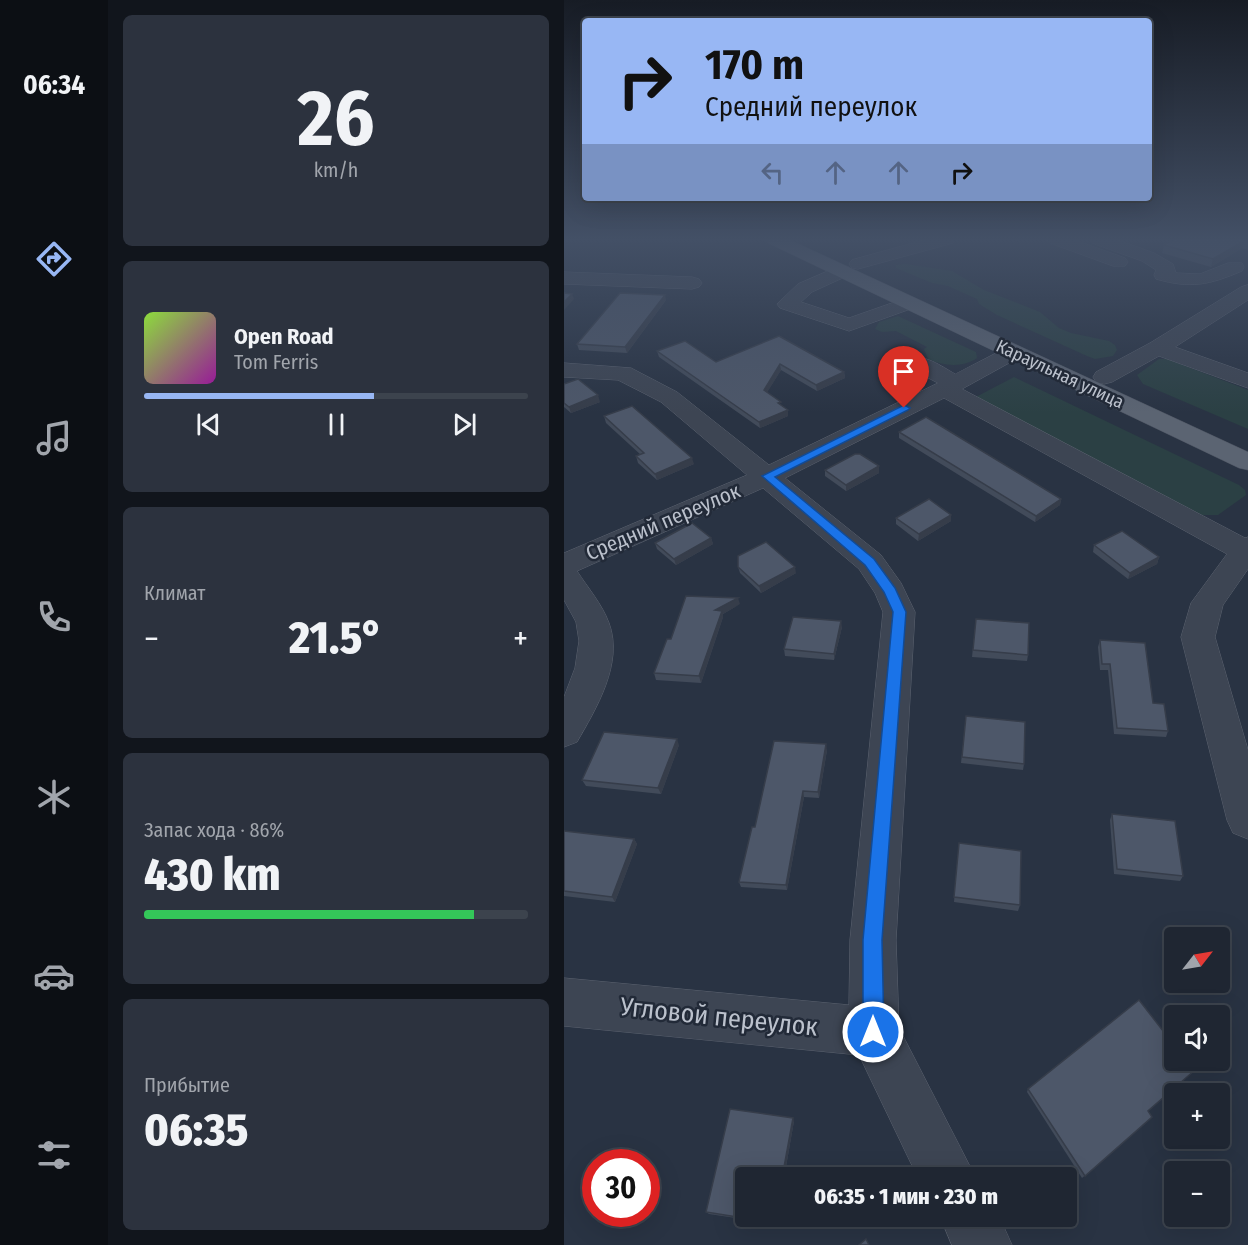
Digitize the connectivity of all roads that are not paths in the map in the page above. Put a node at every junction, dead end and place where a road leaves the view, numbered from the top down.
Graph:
1 (795, 297) edge
2 (899, 297) edge
3 (920, 297) edge
4 (1238, 297) edge
5 (909, 303) junction
6 (1158, 348) junction
7 (1012, 352) junction
8 (917, 363) dead end
9 (564, 370) edge
10 (1104, 377) junction
11 (1248, 381) edge
12 (950, 386) junction
13 (1248, 442) edge
14 (1248, 462) edge
15 (768, 476) junction
16 (1247, 550) edge
17 (564, 565) edge
18 (564, 575) edge
19 (564, 731) edge
20 (1248, 820) edge
21 (564, 1002) edge
22 (873, 1032) junction
23 (942, 1167) edge
24 (974, 1227) edge
25 (983, 1245) edge

1 - 5 street
2 - 5 main road, Караульная улица
3 - 10 main road, Караульная улица
4 - 6 street
5 - 7 main road, Караульная улица
6 - 10 street
6 - 11 street
7 - 12 street, Средний переулок
7 - 14 main road, Караульная улица
8 - 12 street
9 - 15 street
10 - 13 main road, Караульная улица
12 - 15 street, Средний переулок
12 - 16 street
15 - 17 street, Средний переулок
15 - 22 street
16 - 20 street
18 - 19 street
21 - 22 street, Угловой переулок
22 - 23 street
24 - 25 street

